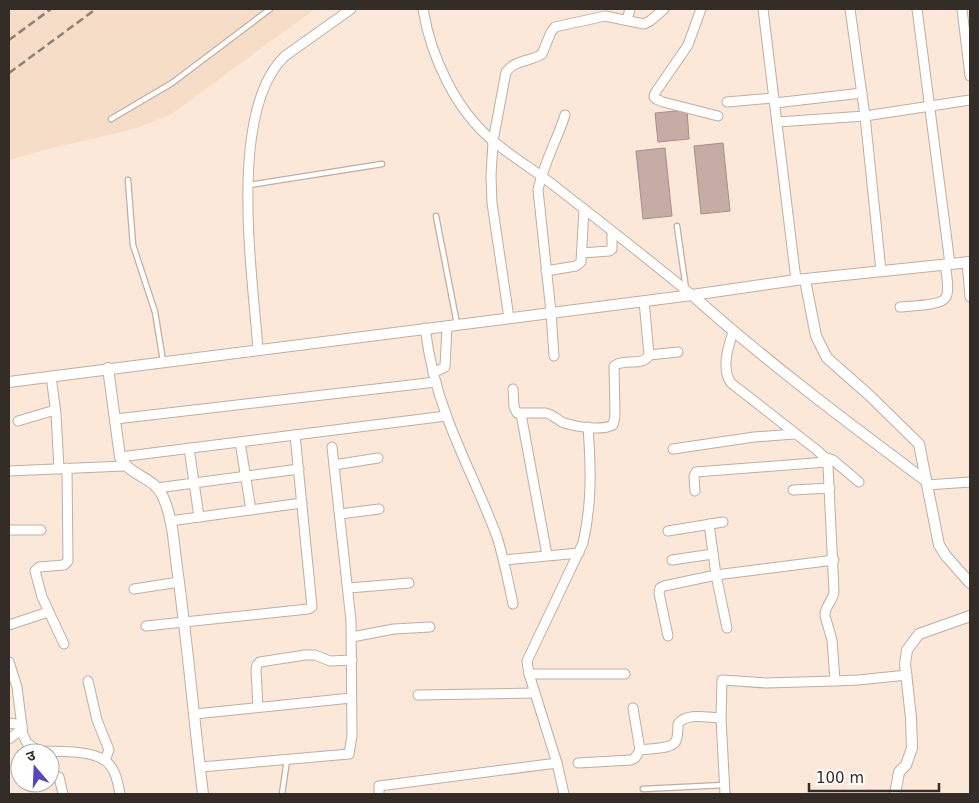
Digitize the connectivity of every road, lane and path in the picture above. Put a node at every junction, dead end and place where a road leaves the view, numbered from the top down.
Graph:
1 (270, 9) edge
2 (351, 9) edge
3 (423, 9) edge
4 (630, 9) edge
5 (664, 9) edge
6 (701, 9) edge
7 (763, 9) edge
8 (850, 9) edge
9 (917, 9) edge
10 (962, 9) edge
11 (627, 20) junction
12 (970, 76) edge
13 (862, 93) junction
14 (775, 100) junction
15 (970, 100) edge
16 (727, 102) dead end
17 (930, 106) junction
18 (565, 115) dead end
19 (718, 116) dead end
20 (865, 116) junction
21 (111, 119) dead end
22 (777, 122) junction
23 (493, 141) junction
24 (382, 164) dead end
25 (542, 175) junction
26 (128, 180) dead end
27 (249, 185) junction
28 (584, 209) junction
29 (436, 216) dead end
30 (676, 226) dead end
31 (612, 232) junction
32 (582, 253) junction
33 (969, 262) edge
34 (948, 264) junction
35 (546, 271) junction
36 (882, 271) junction
37 (801, 280) junction
38 (689, 293) junction
39 (970, 297) edge
40 (644, 301) junction
41 (900, 307) dead end
42 (551, 312) junction
43 (509, 318) junction
44 (452, 325) junction
45 (425, 328) junction
46 (733, 332) junction
47 (258, 350) junction
48 (678, 352) dead end
49 (649, 354) junction
50 (554, 356) dead end
51 (162, 361) junction
52 (108, 368) junction
53 (433, 373) junction
54 (51, 376) junction
55 (9, 382) edge
56 (436, 382) junction
57 (514, 389) dead end
58 (55, 410) junction
59 (521, 414) junction
60 (446, 416) junction
61 (116, 419) junction
62 (18, 421) dead end
63 (588, 427) junction
64 (794, 434) junction
65 (295, 435) junction
66 (240, 442) junction
67 (188, 448) junction
68 (332, 448) dead end
69 (673, 449) dead end
70 (378, 458) dead end
71 (825, 459) junction
72 (122, 461) junction
73 (334, 465) junction
74 (63, 468) junction
75 (299, 469) junction
76 (9, 471) edge
77 (246, 475) junction
78 (194, 482) junction
79 (859, 482) dead end
80 (970, 482) edge
81 (927, 483) junction
82 (158, 488) junction
83 (830, 488) junction
84 (793, 490) dead end
85 (695, 492) dead end
86 (302, 503) junction
87 (379, 509) dead end
88 (251, 510) junction
89 (340, 514) junction
90 (199, 517) junction
91 (170, 521) junction
92 (723, 522) dead end
93 (709, 524) junction
94 (9, 530) edge
95 (41, 530) dead end
96 (668, 531) dead end
97 (579, 553) junction
98 (713, 554) junction
99 (547, 555) junction
100 (504, 560) junction
101 (672, 560) dead end
102 (834, 560) junction
103 (716, 575) junction
104 (179, 582) junction
105 (409, 583) dead end
106 (970, 583) edge
107 (349, 588) junction
108 (134, 589) dead end
109 (513, 604) dead end
110 (48, 612) junction
111 (970, 616) edge
112 (184, 621) junction
113 (9, 625) edge
114 (146, 626) dead end
115 (430, 626) dead end
116 (727, 628) dead end
117 (668, 636) dead end
118 (352, 637) junction
119 (64, 644) dead end
120 (352, 660) junction
121 (9, 662) edge
122 (529, 674) junction
123 (625, 674) dead end
124 (907, 675) junction
125 (88, 681) dead end
126 (835, 681) junction
127 (534, 693) junction
128 (418, 695) dead end
129 (351, 698) junction
130 (258, 707) junction
131 (633, 708) dead end
132 (195, 714) junction
133 (721, 718) junction
134 (9, 723) edge
135 (22, 727) junction
136 (9, 739) edge
137 (640, 750) junction
138 (105, 760) junction
139 (287, 760) junction
140 (557, 763) junction
141 (578, 763) dead end
142 (201, 767) junction
143 (60, 781) edge
144 (643, 789) dead end
145 (725, 790) edge
146 (63, 794) edge
147 (120, 794) edge
148 (203, 794) edge
149 (282, 794) edge
150 (379, 794) edge
151 (564, 794) edge
152 (895, 794) edge

1 - 21 lane
2 - 27 street
3 - 23 street
4 - 11 street
5 - 11 street
6 - 19 street
7 - 14 street
8 - 13 street
9 - 17 street
10 - 12 street
11 - 23 street
13 - 14 street
13 - 20 street
14 - 16 street
14 - 22 street
15 - 17 street
17 - 20 street
17 - 34 street
18 - 25 street
20 - 22 street
20 - 36 street
22 - 37 street
23 - 25 street
23 - 43 street
24 - 27 lane
25 - 28 street
25 - 35 street
26 - 51 lane
27 - 47 street
28 - 31 street
28 - 32 street
29 - 44 lane
30 - 38 lane
31 - 32 street
31 - 38 street
32 - 35 street
33 - 34 street
33 - 39 street
34 - 36 street
34 - 41 street
35 - 42 street
36 - 37 street
37 - 38 street
37 - 81 street
38 - 40 street
38 - 46 street
40 - 42 street
40 - 49 street
42 - 43 street
42 - 50 street
43 - 44 street
44 - 45 street
44 - 53 street
45 - 47 street
45 - 53 street
46 - 64 street
46 - 81 street
47 - 51 street
48 - 49 street
49 - 63 street
51 - 52 street
52 - 54 street
52 - 61 street
53 - 56 street
54 - 55 street
54 - 58 street
56 - 60 street
56 - 61 street
57 - 59 street
58 - 62 street
58 - 74 street
59 - 63 street
59 - 99 street
60 - 65 street
60 - 100 street
61 - 72 street
63 - 97 street
64 - 69 street
64 - 71 street
65 - 66 street
65 - 75 street
66 - 67 street
66 - 77 street
67 - 72 street
67 - 78 street
68 - 73 street
70 - 73 street
71 - 79 street
71 - 83 street
71 - 85 street
72 - 74 street
72 - 82 street
73 - 89 street
74 - 76 street
74 - 110 street
75 - 77 street
75 - 86 street
77 - 78 street
77 - 88 street
78 - 82 street
78 - 90 street
80 - 81 street
81 - 106 street
82 - 91 street
83 - 84 street
83 - 102 street
86 - 88 street
86 - 112 street
87 - 89 street
88 - 90 street
89 - 107 street
90 - 91 street
91 - 104 street
92 - 93 street
93 - 96 street
93 - 98 street
94 - 95 street
97 - 99 street
97 - 122 street
98 - 101 street
98 - 103 street
99 - 100 street
100 - 109 street
102 - 103 street
102 - 126 street
103 - 116 street
103 - 117 street
104 - 108 street
104 - 112 street
105 - 107 street
107 - 118 street
110 - 113 street
110 - 119 street
111 - 124 street
112 - 114 street
112 - 132 street
115 - 118 street
118 - 120 street
120 - 129 street
120 - 130 street
121 - 135 street
122 - 123 street
122 - 127 street
124 - 126 street
124 - 152 street
125 - 138 street
126 - 133 street
127 - 128 street
127 - 140 street
129 - 130 street
129 - 139 street
130 - 132 street
131 - 137 street
132 - 142 street
133 - 137 street
133 - 145 street
134 - 135 street
135 - 136 street
135 - 138 street
137 - 141 street
138 - 147 street
139 - 142 street
139 - 149 lane
140 - 150 street
140 - 151 street
142 - 148 street
143 - 146 street
144 - 145 lane

